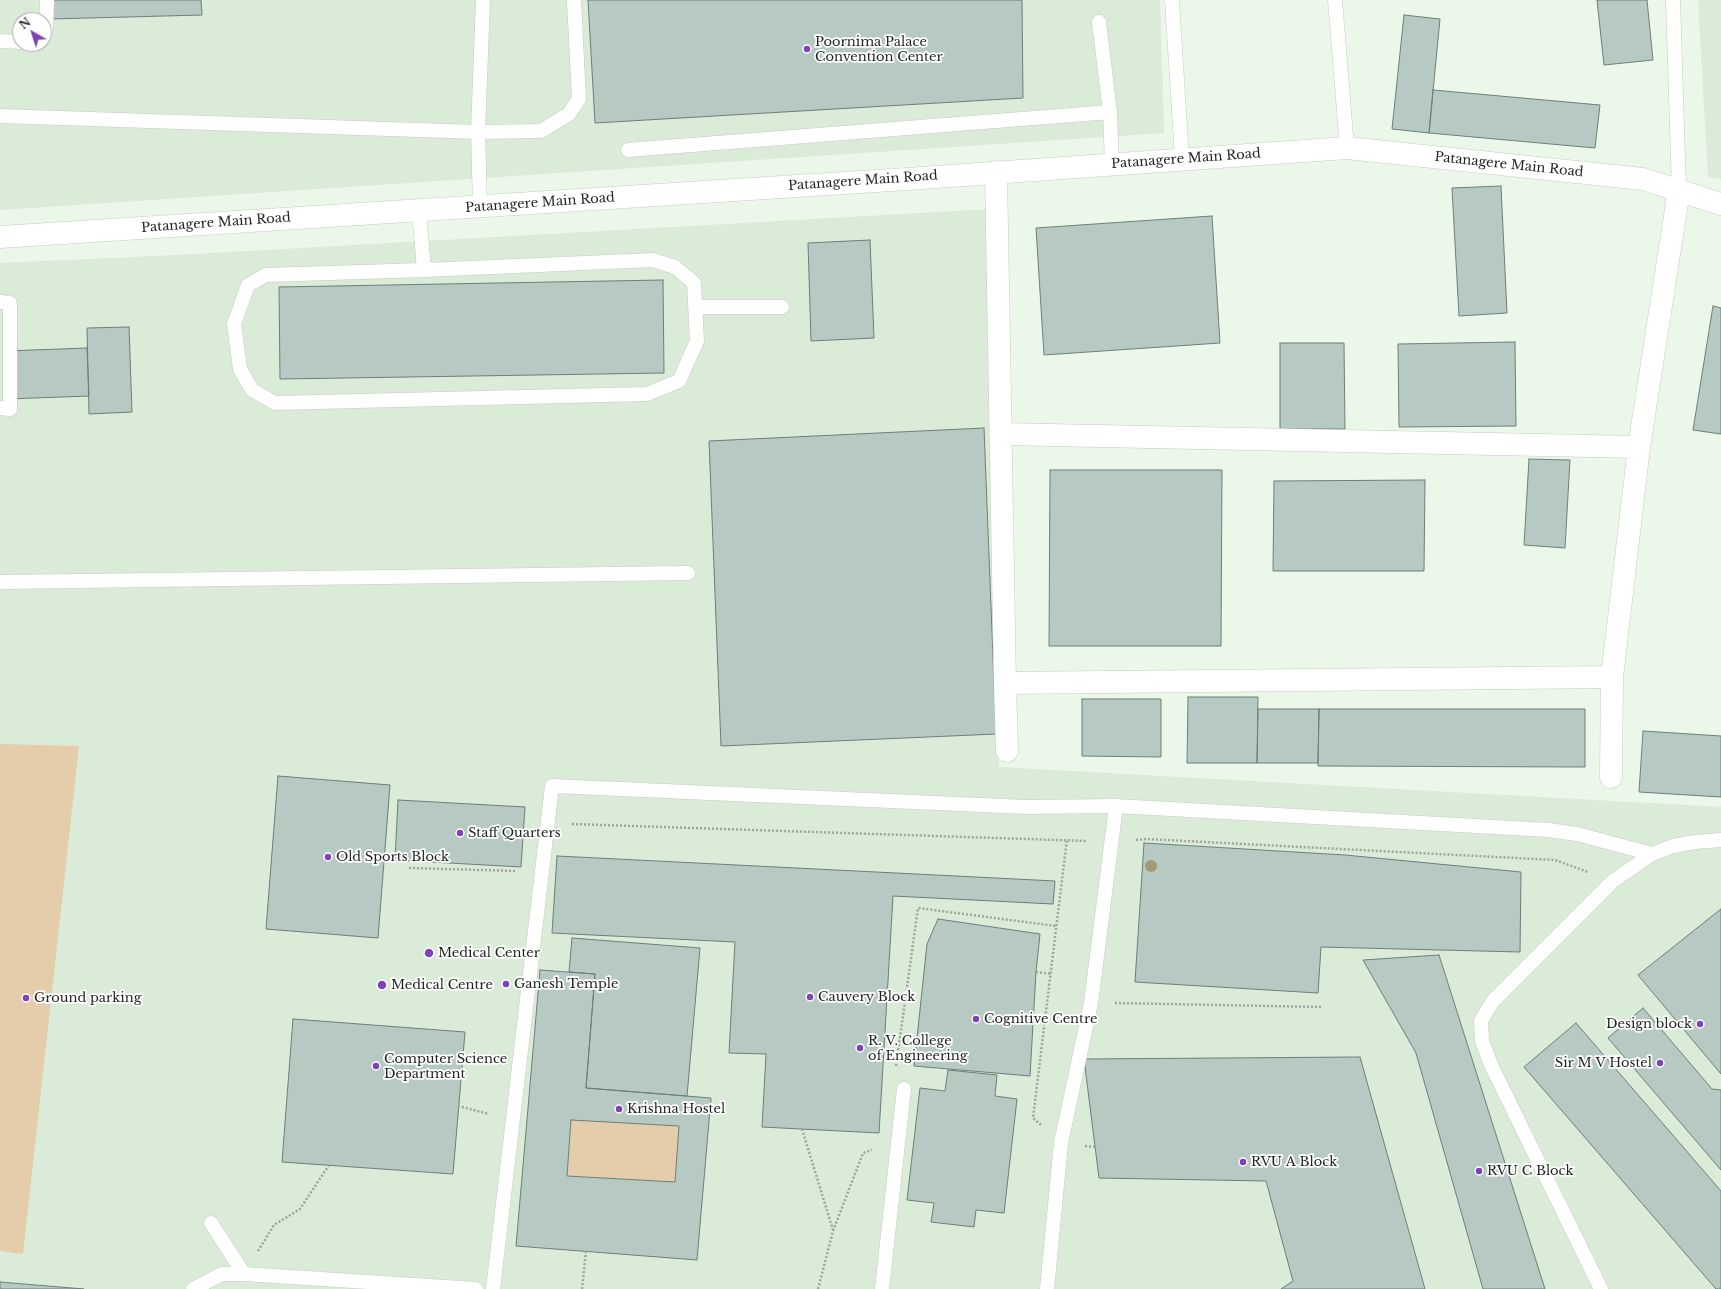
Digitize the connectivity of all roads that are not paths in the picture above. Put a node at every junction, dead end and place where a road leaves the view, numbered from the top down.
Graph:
1 (47, 0) edge
2 (483, 0) edge
3 (574, 0) edge
4 (1172, 0) edge
5 (1335, 0) edge
6 (1673, 0) edge
7 (47, 12) edge
8 (1099, 22) dead end
9 (0, 41) edge
10 (12, 42) edge
11 (1110, 112) junction
12 (0, 116) edge
13 (478, 132) junction
14 (1347, 148) junction
15 (628, 150) dead end
16 (1182, 159) junction
17 (1112, 164) junction
18 (996, 172) junction
19 (1679, 190) junction
20 (1721, 204) edge
21 (480, 206) junction
22 (419, 210) junction
23 (0, 237) edge
24 (424, 270) junction
25 (0, 302) edge
26 (695, 307) junction
27 (782, 307) dead end
28 (0, 408) edge
29 (1000, 434) junction
30 (1639, 447) junction
31 (688, 573) dead end
32 (0, 582) edge
33 (1612, 677) junction
34 (1005, 683) junction
35 (1007, 751) dead end
36 (1611, 777) dead end
37 (1116, 806) junction
38 (1721, 840) edge
39 (1652, 854) junction
40 (904, 1089) dead end
41 (211, 1223) dead end
42 (244, 1274) junction
43 (193, 1289) edge
44 (476, 1289) edge
45 (493, 1289) edge
46 (882, 1289) edge
47 (1047, 1289) edge
48 (1601, 1289) edge

1 - 7 lane
2 - 13 lane
3 - 13 lane
4 - 16 lane
5 - 14 lane
6 - 19 lane
8 - 11 lane
9 - 10 lane
11 - 15 lane
11 - 17 lane
12 - 13 lane
13 - 21 lane
14 - 16 street, Patanagere Main Road
14 - 19 street, Patanagere Main Road
16 - 17 street, Patanagere Main Road
17 - 18 street, Patanagere Main Road
18 - 21 street, Patanagere Main Road
18 - 29 street
19 - 20 street, Patanagere Main Road
19 - 30 street
21 - 22 street, Patanagere Main Road
22 - 23 street, Patanagere Main Road
22 - 24 lane
24 - 26 lane
24 - 26 lane
25 - 28 lane
26 - 27 lane
29 - 30 street
29 - 34 street
30 - 33 street
31 - 32 lane
33 - 34 street
33 - 36 street
34 - 35 street
37 - 39 lane
37 - 45 lane
37 - 47 lane
38 - 39 lane
39 - 48 lane
40 - 46 lane
41 - 42 lane
42 - 43 lane
42 - 44 lane

